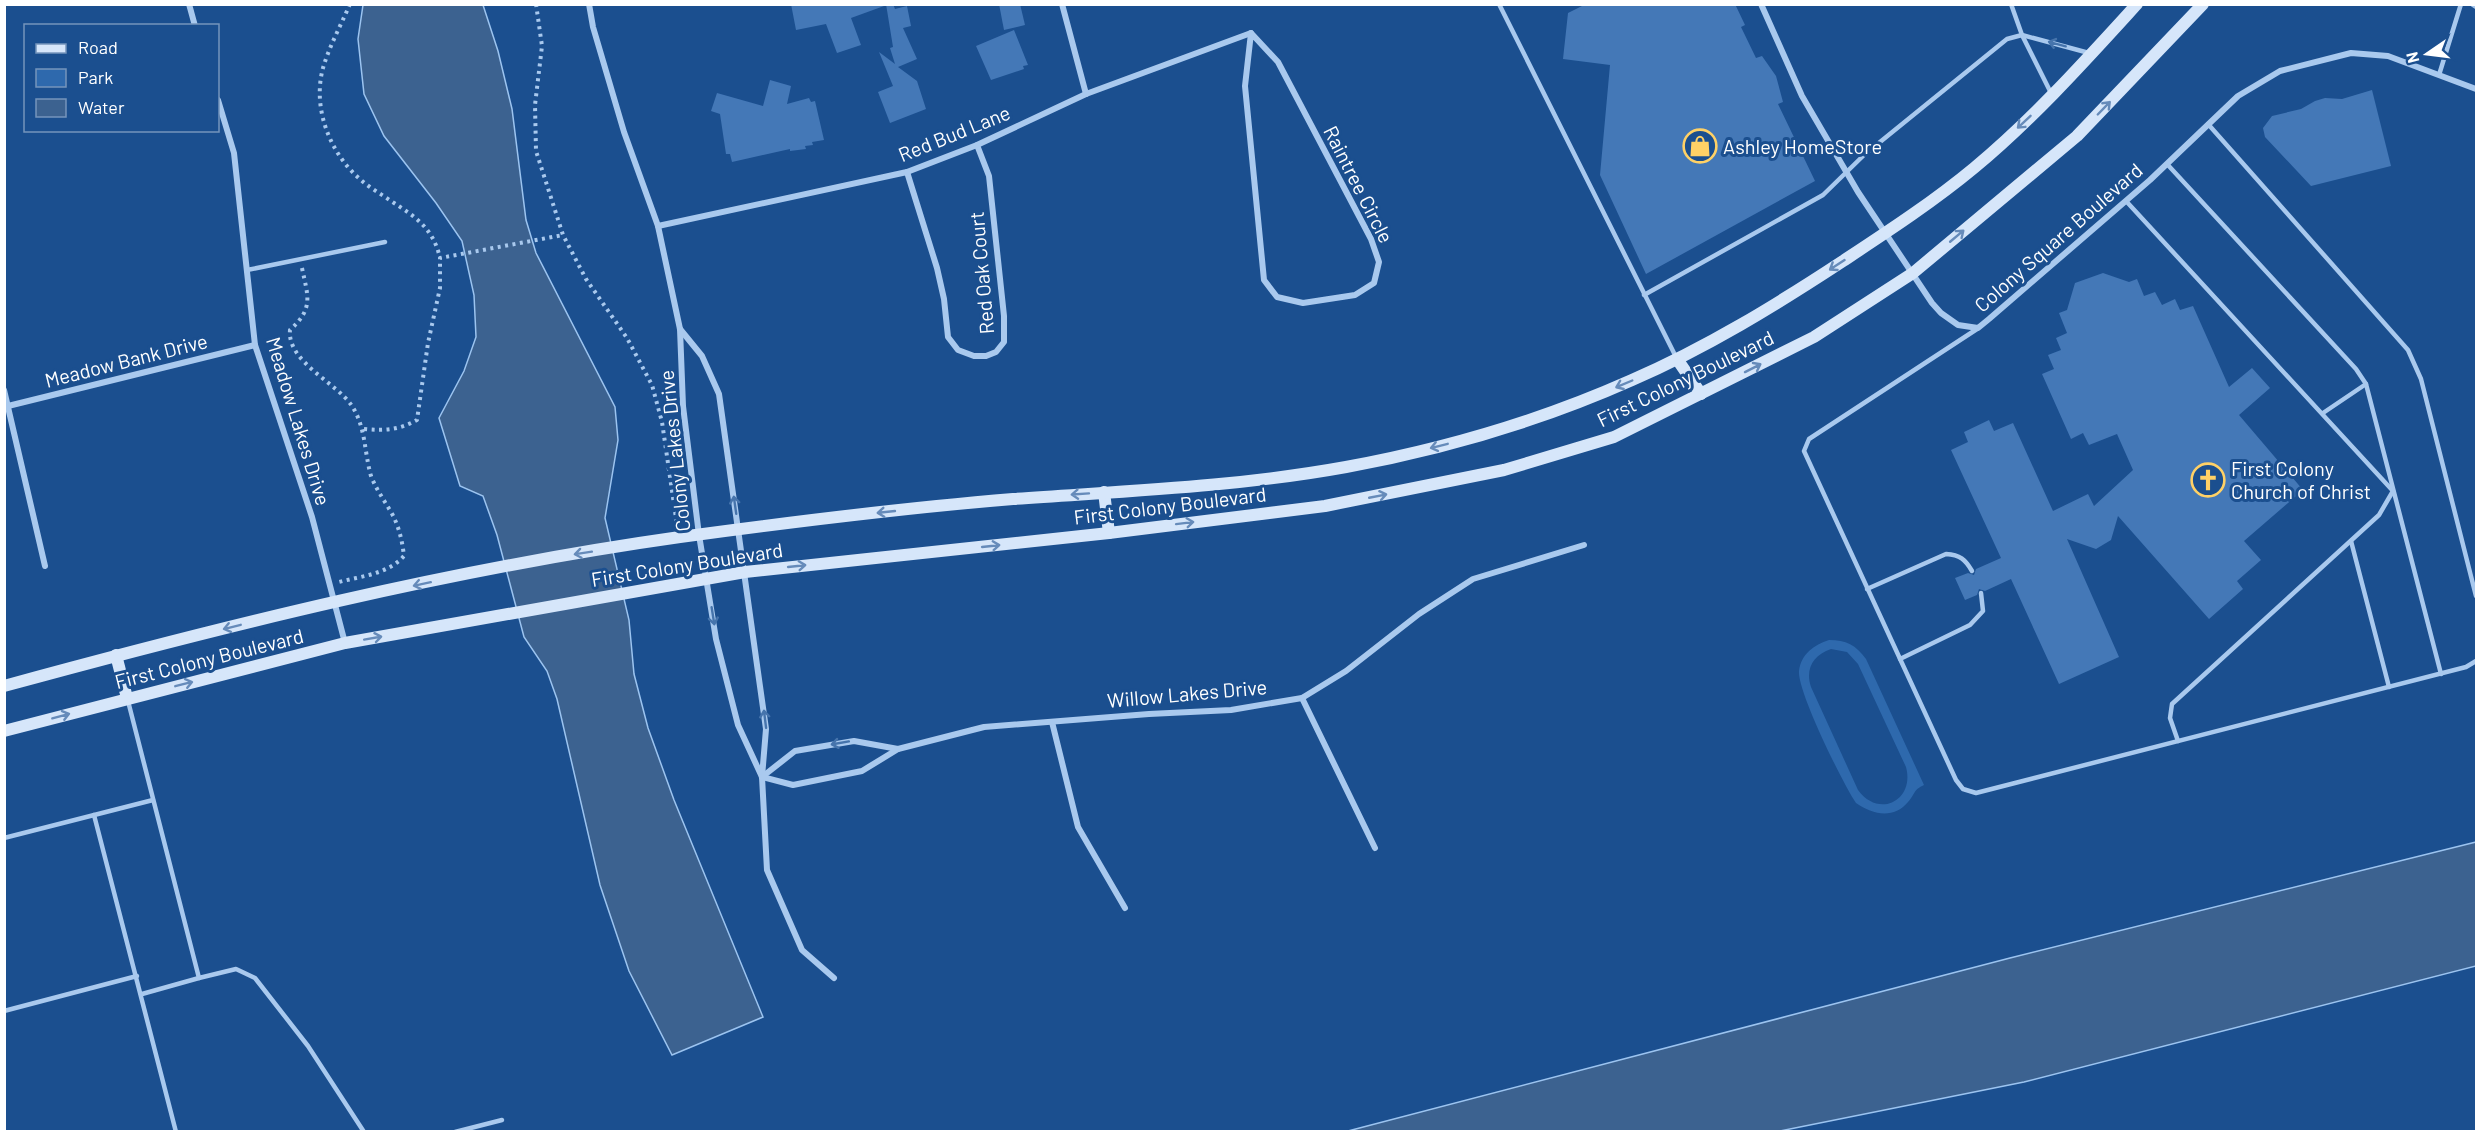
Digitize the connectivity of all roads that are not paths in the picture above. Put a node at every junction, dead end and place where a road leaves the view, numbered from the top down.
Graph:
1 (189, 4) edge
2 (589, 4) edge
3 (1062, 4) edge
4 (1499, 4) edge
5 (1761, 4) edge
6 (2011, 4) edge
7 (2137, 4) edge
8 (2203, 4) edge
9 (2461, 4) edge
10 (194, 24) edge
11 (1251, 33) junction
12 (2022, 35) junction
13 (2091, 53) junction
14 (2439, 75) junction
15 (2476, 89) edge
16 (1086, 94) junction
17 (2052, 95) junction
18 (219, 103) edge
19 (2208, 124) junction
20 (977, 144) junction
21 (2167, 164) junction
22 (908, 172) junction
23 (1846, 173) junction
24 (2126, 201) junction
25 (658, 226) junction
26 (1886, 233) junction
27 (385, 242) dead end
28 (247, 270) junction
29 (1912, 273) junction
30 (1644, 295) junction
31 (1978, 328) junction
32 (680, 329) junction
33 (255, 345) junction
34 (1677, 359) junction
35 (2366, 384) junction
36 (4, 390) edge
37 (1701, 394) junction
38 (6, 407) edge
39 (2323, 414) junction
40 (2393, 491) junction
41 (1104, 492) junction
42 (739, 531) junction
43 (1109, 533) junction
44 (699, 535) junction
45 (2351, 541) junction
46 (1584, 546) dead end
47 (45, 566) dead end
48 (1972, 571) dead end
49 (744, 572) junction
50 (706, 578) junction
51 (1867, 589) junction
52 (1981, 593) dead end
53 (2476, 596) edge
54 (334, 602) junction
55 (345, 643) junction
56 (116, 656) junction
57 (1900, 659) junction
58 (2476, 661) edge
59 (2441, 674) junction
60 (4, 686) edge
61 (2389, 687) junction
62 (127, 698) junction
63 (1302, 698) junction
64 (1052, 722) junction
65 (4, 731) edge
66 (2178, 741) junction
67 (898, 749) junction
68 (762, 777) junction
69 (153, 800) junction
70 (94, 815) junction
71 (4, 838) edge
72 (1375, 848) dead end
73 (1125, 908) dead end
74 (136, 976) junction
75 (199, 978) junction
76 (834, 978) dead end
77 (142, 994) junction
78 (4, 1011) edge
79 (501, 1120) dead end
80 (176, 1131) edge
81 (364, 1131) edge
82 (455, 1131) edge

1 - 10 street
2 - 25 street, Colony Lakes Drive
3 - 16 street
4 - 30 lane
5 - 23 street, Colony Square Boulevard
6 - 12 lane
7 - 13 main road, First Colony Boulevard
29 -> 8 main road, First Colony Boulevard
9 - 14 lane
11 - 11 street, Raintree Circle
11 - 16 street, Red Bud Lane
13 -> 12 lane
12 - 17 lane
12 - 23 lane
13 - 17 main road, First Colony Boulevard
14 - 15 street, Colony Square Boulevard
14 - 19 street, Colony Square Boulevard
16 - 20 street, Red Bud Lane
17 -> 26 main road, First Colony Boulevard
18 - 28 street, Meadow Lakes Drive
19 - 21 street, Colony Square Boulevard
19 - 53 lane
20 - 22 street, Red Bud Lane
20 - 22 street, Red Oak Court
21 - 24 street, Colony Square Boulevard
21 - 35 lane
22 - 25 street, Red Bud Lane
23 - 26 street, Colony Square Boulevard
23 - 30 lane
24 - 31 street, Colony Square Boulevard
24 - 39 lane
25 - 32 street, Colony Lakes Drive
26 - 29 street, Colony Square Boulevard
26 -> 34 main road, First Colony Boulevard
27 - 28 lane
28 - 33 street, Meadow Lakes Drive
29 - 31 street, Colony Square Boulevard
37 -> 29 main road, First Colony Boulevard
30 - 34 lane
31 - 51 lane
42 -> 32 street, Colony Lakes Drive
32 - 44 street, Colony Lakes Drive
33 - 38 street, Meadow Bank Drive
33 - 54 street, Meadow Lakes Drive
34 - 37 main road
34 -> 41 main road, First Colony Boulevard
35 - 39 lane
35 - 40 lane
36 - 38 street
43 -> 37 main road, First Colony Boulevard
38 - 47 street
39 - 40 lane
40 - 45 lane
40 - 59 lane
41 -> 42 main road, First Colony Boulevard
41 - 43 main road
42 - 44 main road, First Colony Boulevard
42 - 49 street, Colony Lakes Drive
49 -> 43 main road, First Colony Boulevard
44 - 50 street, Colony Lakes Drive
44 -> 54 main road, First Colony Boulevard
45 - 61 lane
45 - 66 lane
46 - 63 street, Willow Lakes Drive
48 - 51 lane
49 - 50 main road, First Colony Boulevard
68 -> 49 street, Colony Lakes Drive
55 -> 50 main road, First Colony Boulevard
50 -> 68 street, Colony Lakes Drive
51 - 57 lane
52 - 57 lane
54 - 55 street, Meadow Lakes Drive
54 -> 56 main road, First Colony Boulevard
62 -> 55 main road, First Colony Boulevard
56 - 60 main road, First Colony Boulevard
56 - 62 main road
57 - 66 lane
58 - 59 lane
59 - 61 lane
61 - 66 lane
65 -> 62 main road, First Colony Boulevard
62 - 69 lane
63 - 64 street, Willow Lakes Drive
63 - 72 street
64 - 67 street, Willow Lakes Drive
64 - 73 street
67 - 68 street, Willow Lakes Drive
67 -> 68 street, Willow Lakes Drive
68 - 76 street, Colony Lakes Drive
69 - 70 lane
69 - 75 lane
70 - 71 lane
70 - 74 lane
74 - 77 lane
74 - 78 lane
75 - 77 lane
75 - 81 lane
77 - 80 lane
79 - 82 lane

